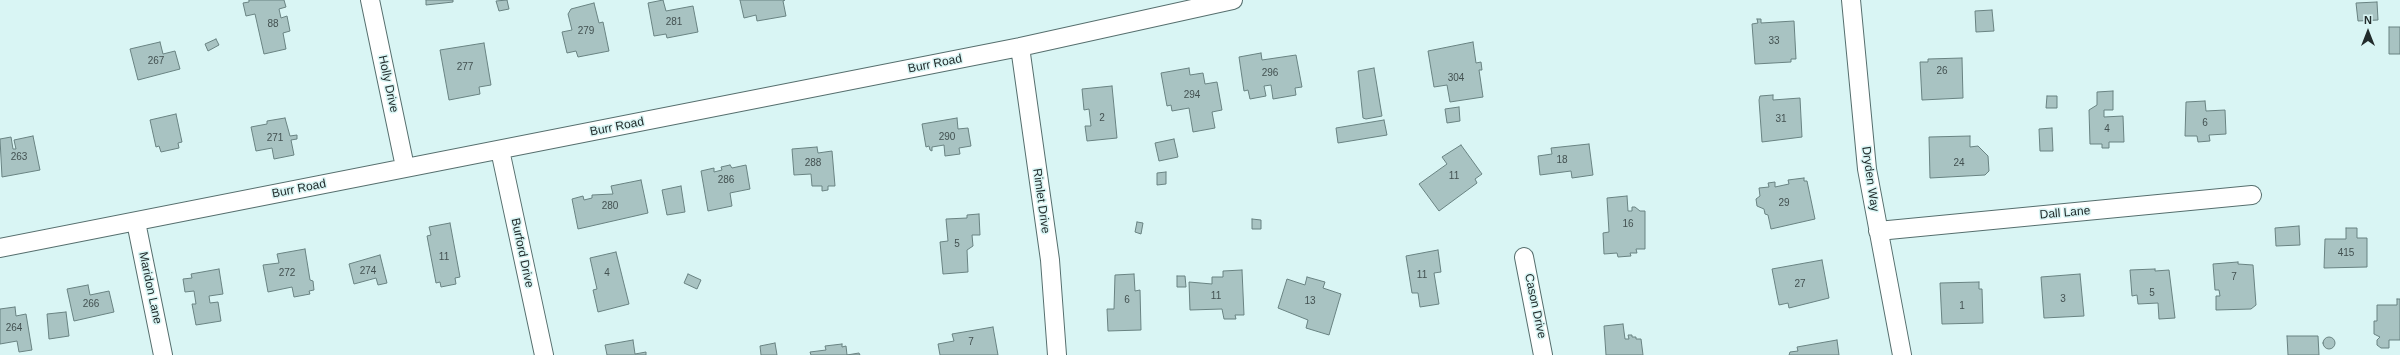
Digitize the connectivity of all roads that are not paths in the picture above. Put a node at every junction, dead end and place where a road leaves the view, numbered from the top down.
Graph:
1 (370, 0) edge
2 (1233, 0) edge
3 (1851, 0) edge
4 (1020, 47) junction
5 (500, 150) junction
6 (405, 167) junction
7 (2252, 195) dead end
8 (136, 222) junction
9 (1878, 231) junction
10 (0, 248) edge
11 (1524, 257) dead end
12 (163, 355) edge
13 (544, 355) edge
14 (1057, 355) edge
15 (1544, 355) edge
16 (1902, 355) edge

1 - 6 street, Holly Drive
2 - 4 street, Burr Road
3 - 9 street, Dryden Way
4 - 5 street, Burr Road
4 - 14 street, Rimlet Drive
5 - 6 street, Burr Road
5 - 13 street, Burford Drive
6 - 8 street, Burr Road
7 - 9 street, Dall Lane
8 - 10 street, Burr Road
8 - 12 street, Maridon Lane
9 - 16 street, Dryden Way
11 - 15 street, Cason Drive

